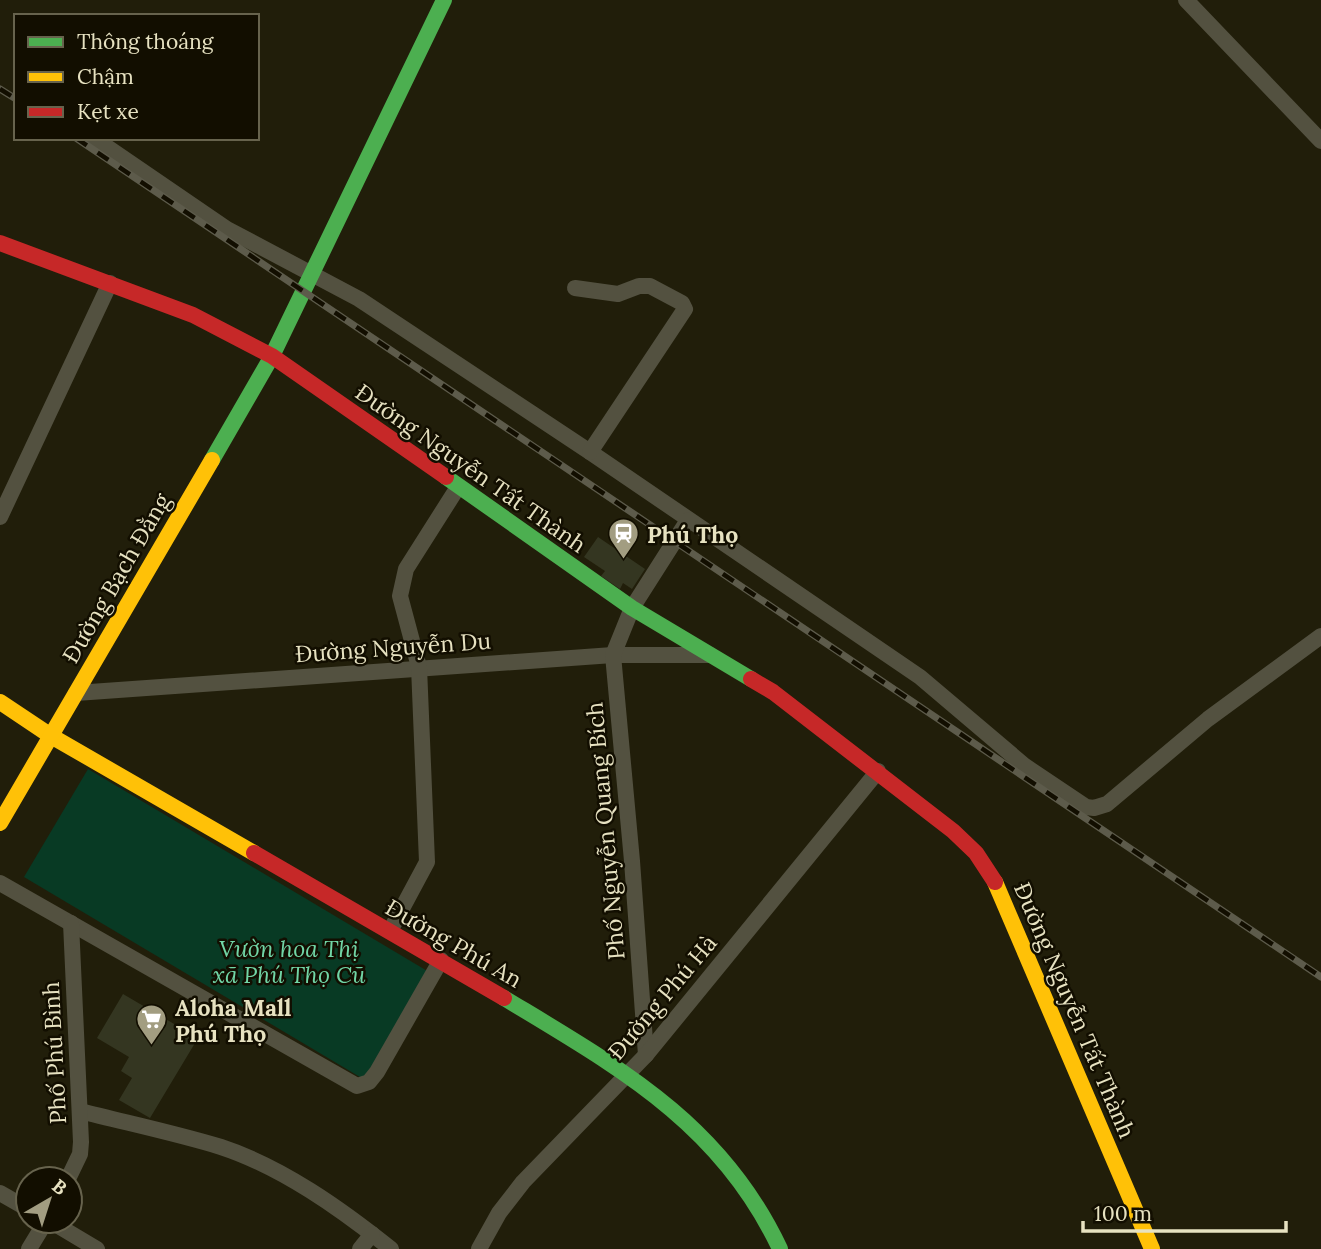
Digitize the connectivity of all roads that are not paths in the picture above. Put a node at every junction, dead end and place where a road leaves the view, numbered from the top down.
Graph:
1 (444, 0) edge
2 (1186, 0) edge
3 (97, 140) edge
4 (1321, 141) edge
5 (0, 243) edge
6 (314, 274) junction
7 (110, 283) junction
8 (575, 288) dead end
9 (272, 356) junction
10 (590, 452) junction
11 (458, 487) junction
12 (0, 517) edge
13 (688, 520) junction
14 (632, 608) junction
15 (1321, 636) edge
16 (613, 655) junction
17 (712, 655) junction
18 (419, 667) junction
19 (76, 694) junction
20 (0, 702) edge
21 (51, 736) junction
22 (878, 771) junction
23 (0, 823) edge
24 (0, 883) edge
25 (71, 923) junction
26 (390, 932) junction
27 (441, 961) junction
28 (646, 1055) junction
29 (629, 1074) junction
30 (80, 1111) junction
31 (75, 1165) edge
32 (372, 1234) junction
33 (72, 1235) edge
34 (97, 1249) edge
35 (360, 1249) edge
36 (391, 1249) edge
37 (479, 1249) edge
38 (780, 1249) edge
39 (1152, 1249) edge

1 - 6 street, Đường Bạch Đằng
2 - 4 street
3 - 6 street
5 - 7 street, Đường Nguyễn Tất Thành
6 - 9 street, Đường Bạch Đằng
6 - 10 street
7 - 9 street, Đường Nguyễn Tất Thành
7 - 12 street
8 - 10 street
9 - 11 street, Đường Nguyễn Tất Thành
9 - 19 street, Đường Bạch Đằng
10 - 13 street
11 - 14 street, Đường Nguyễn Tất Thành
11 - 18 street
13 - 14 street, Phố Nguyễn Quang Bích
13 - 15 street
14 - 16 street, Phố Nguyễn Quang Bích
14 - 17 street, Đường Nguyễn Tất Thành
16 - 17 street, Đường Nguyễn Du
16 - 18 street, Đường Nguyễn Du
16 - 28 street, Phố Nguyễn Quang Bích
17 - 22 street, Đường Nguyễn Tất Thành
18 - 19 street, Đường Nguyễn Du
18 - 26 street
19 - 21 street, Đường Bạch Đằng
20 - 21 street
21 - 23 street, Đường Bạch Đằng
21 - 26 street, Đường Phú An
22 - 28 street, Đường Phú Hà
22 - 39 street, Đường Nguyễn Tất Thành
24 - 25 street
25 - 27 street
25 - 30 street, Phố Phú Bình
26 - 27 street, Đường Phú An
27 - 29 street, Đường Phú An
28 - 29 street, Đường Phú Hà
29 - 37 street, Đường Phú Hà
29 - 38 street, Đường Phú An
30 - 31 street, Phố Phú Bình
30 - 32 street
32 - 35 street
32 - 36 street
33 - 34 street

